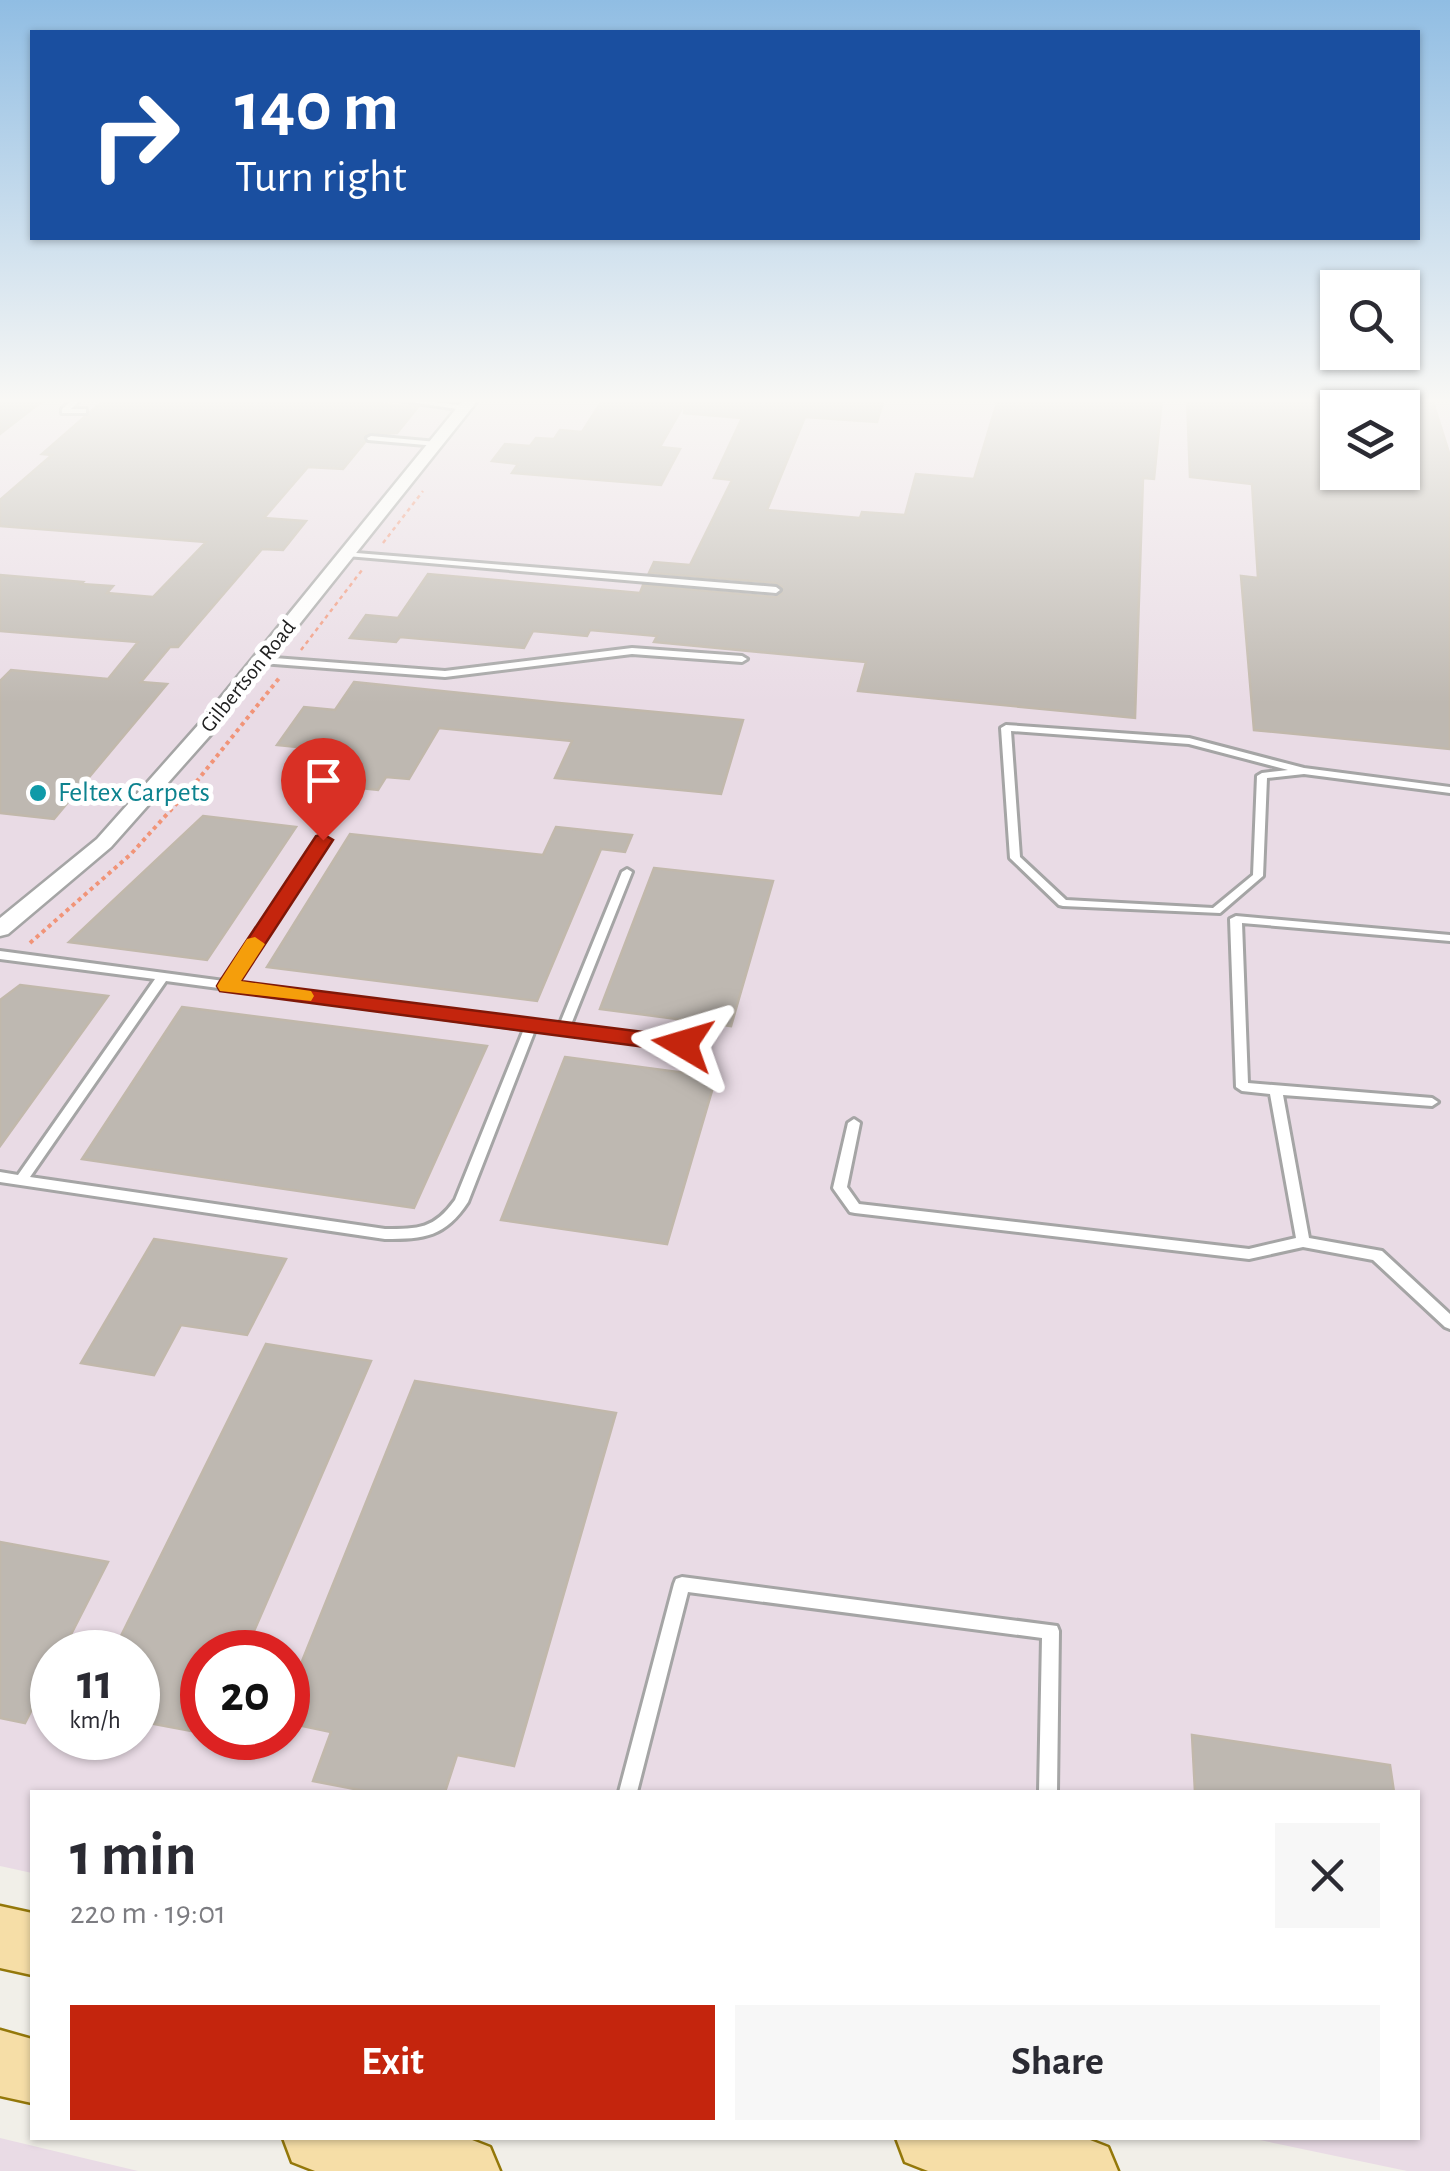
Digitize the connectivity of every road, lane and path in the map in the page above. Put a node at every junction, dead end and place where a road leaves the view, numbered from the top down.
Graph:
1 (391, 500) edge
2 (348, 554) junction
3 (776, 590) dead end
4 (742, 659) dead end
5 (262, 660) junction
6 (1304, 771) junction
7 (1450, 790) edge
8 (323, 840) dead end
9 (627, 872) dead end
10 (0, 929) edge
11 (1450, 938) edge
12 (0, 954) edge
13 (162, 977) junction
14 (227, 986) junction
15 (531, 1026) junction
16 (563, 1030) junction
17 (683, 1044) dead end
18 (1276, 1090) junction
19 (1432, 1102) dead end
20 (854, 1123) dead end
21 (0, 1177) edge
22 (21, 1180) junction
23 (1302, 1242) junction
24 (1450, 1323) edge
25 (629, 1790) edge
26 (1048, 1790) edge
27 (0, 1937) edge
28 (30, 1944) edge
29 (0, 2064) edge
30 (30, 2071) edge
31 (942, 2140) edge
32 (351, 2150) edge
33 (1058, 2157) edge
34 (466, 2171) edge

1 - 2 street, Gilbertson Road
2 - 3 lane
2 - 5 street, Gilbertson Road
4 - 5 lane
5 - 10 street, Gilbertson Road
6 - 6 lane
6 - 7 lane
8 - 14 lane
9 - 16 lane
11 - 18 lane
12 - 13 lane
13 - 14 lane
13 - 22 lane
14 - 15 lane
15 - 16 lane
15 - 22 lane
16 - 17 lane
18 - 19 lane
18 - 23 lane
20 - 23 lane
21 - 22 lane
23 - 24 lane
25 - 26 lane
27 - 28 main road
29 - 30 main road
31 - 33 main road
32 - 34 main road

